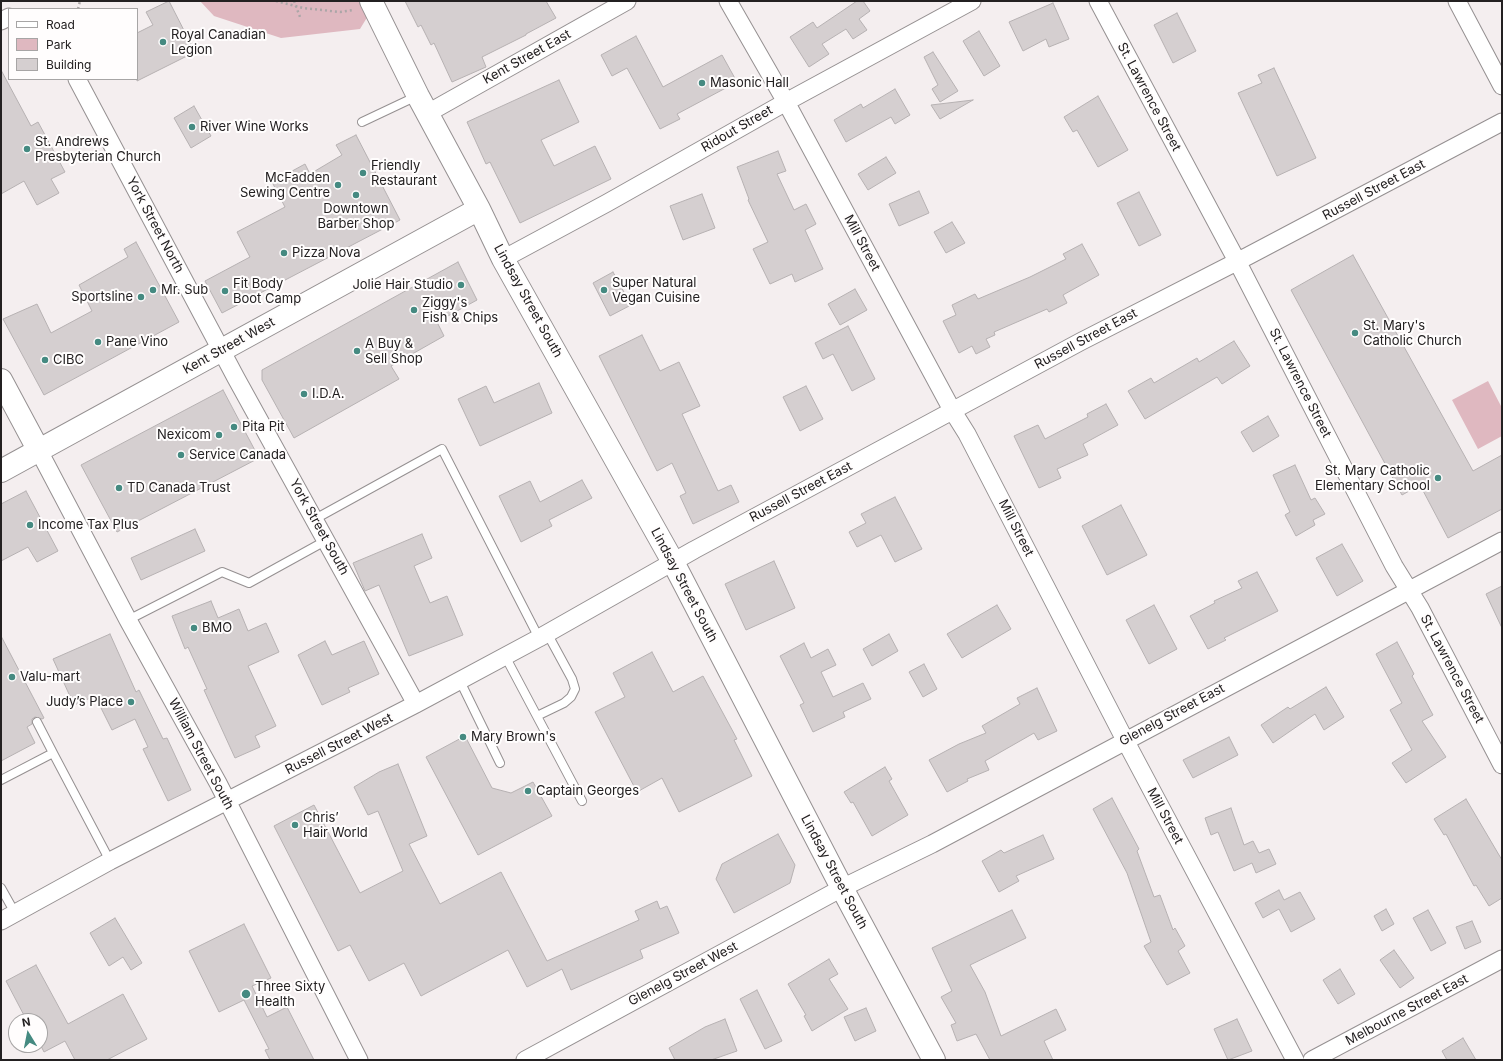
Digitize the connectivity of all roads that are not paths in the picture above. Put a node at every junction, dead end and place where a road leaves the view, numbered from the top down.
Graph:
1 (627, 1) edge
2 (728, 1) edge
3 (972, 1) edge
4 (1098, 1) edge
5 (1457, 1) edge
6 (372, 4) edge
7 (78, 80) edge
8 (1502, 86) edge
9 (786, 102) junction
10 (423, 104) junction
11 (362, 122) dead end
12 (1502, 122) edge
13 (479, 209) junction
14 (503, 259) junction
15 (1237, 261) junction
16 (221, 350) junction
17 (1, 380) edge
18 (952, 410) junction
19 (39, 451) junction
20 (1, 471) edge
21 (315, 520) junction
22 (327, 540) junction
23 (1502, 541) edge
24 (673, 562) junction
25 (1408, 590) junction
26 (128, 620) junction
27 (543, 636) junction
28 (505, 656) junction
29 (460, 681) junction
30 (416, 704) junction
31 (537, 716) junction
32 (37, 722) dead end
33 (1125, 740) junction
34 (53, 753) junction
35 (500, 763) dead end
36 (1502, 765) edge
37 (1, 780) edge
38 (582, 801) dead end
39 (227, 802) junction
40 (110, 861) junction
41 (1, 888) edge
42 (842, 888) junction
43 (8, 917) edge
44 (1502, 959) edge
45 (359, 1060) edge
46 (524, 1060) edge
47 (934, 1060) edge
48 (1295, 1060) edge
49 (1312, 1060) edge

1 - 10 street, Kent Street East
2 - 9 street, Mill Street
3 - 9 street, Ridout Street
4 - 15 street, St. Lawrence Street
5 - 8 street
6 - 10 main road, Lindsay Street South
7 - 16 street, York Street North
9 - 14 street, Ridout Street
9 - 18 street, Mill Street
10 - 11 lane
10 - 13 main road, Lindsay Street South
12 - 15 street, Russell Street East
13 - 14 main road, Lindsay Street South
13 - 16 main road, Kent Street West
14 - 24 main road, Lindsay Street South
15 - 18 street, Russell Street East
15 - 25 street, St. Lawrence Street
16 - 19 main road, Kent Street West
16 - 21 street, York Street South
17 - 19 main road
18 - 24 street, Russell Street East
18 - 33 street, Mill Street
19 - 20 main road, Kent Street West
19 - 26 street, William Street South
21 - 22 street, York Street South
21 - 27 lane
22 - 26 lane
22 - 30 street, York Street South
23 - 25 street, Glenelg Street East
24 - 27 street, Russell Street West
24 - 42 main road, Lindsay Street South
25 - 33 street, Glenelg Street East
25 - 36 street, St. Lawrence Street
26 - 39 street, William Street South
27 - 28 street, Russell Street West
27 - 31 lane
28 - 29 street, Russell Street West
28 - 31 lane
29 - 30 street, Russell Street West
29 - 35 lane
30 - 39 street, Russell Street West
31 - 38 lane
32 - 34 lane
33 - 42 street, Glenelg Street East
33 - 48 street, Mill Street
34 - 37 lane
34 - 40 lane
39 - 40 street, Russell Street West
39 - 45 street, William Street South
40 - 43 street, Russell Street West
41 - 43 lane
42 - 46 street, Glenelg Street West
42 - 47 main road, Lindsay Street South
44 - 49 street, Melbourne Street East

